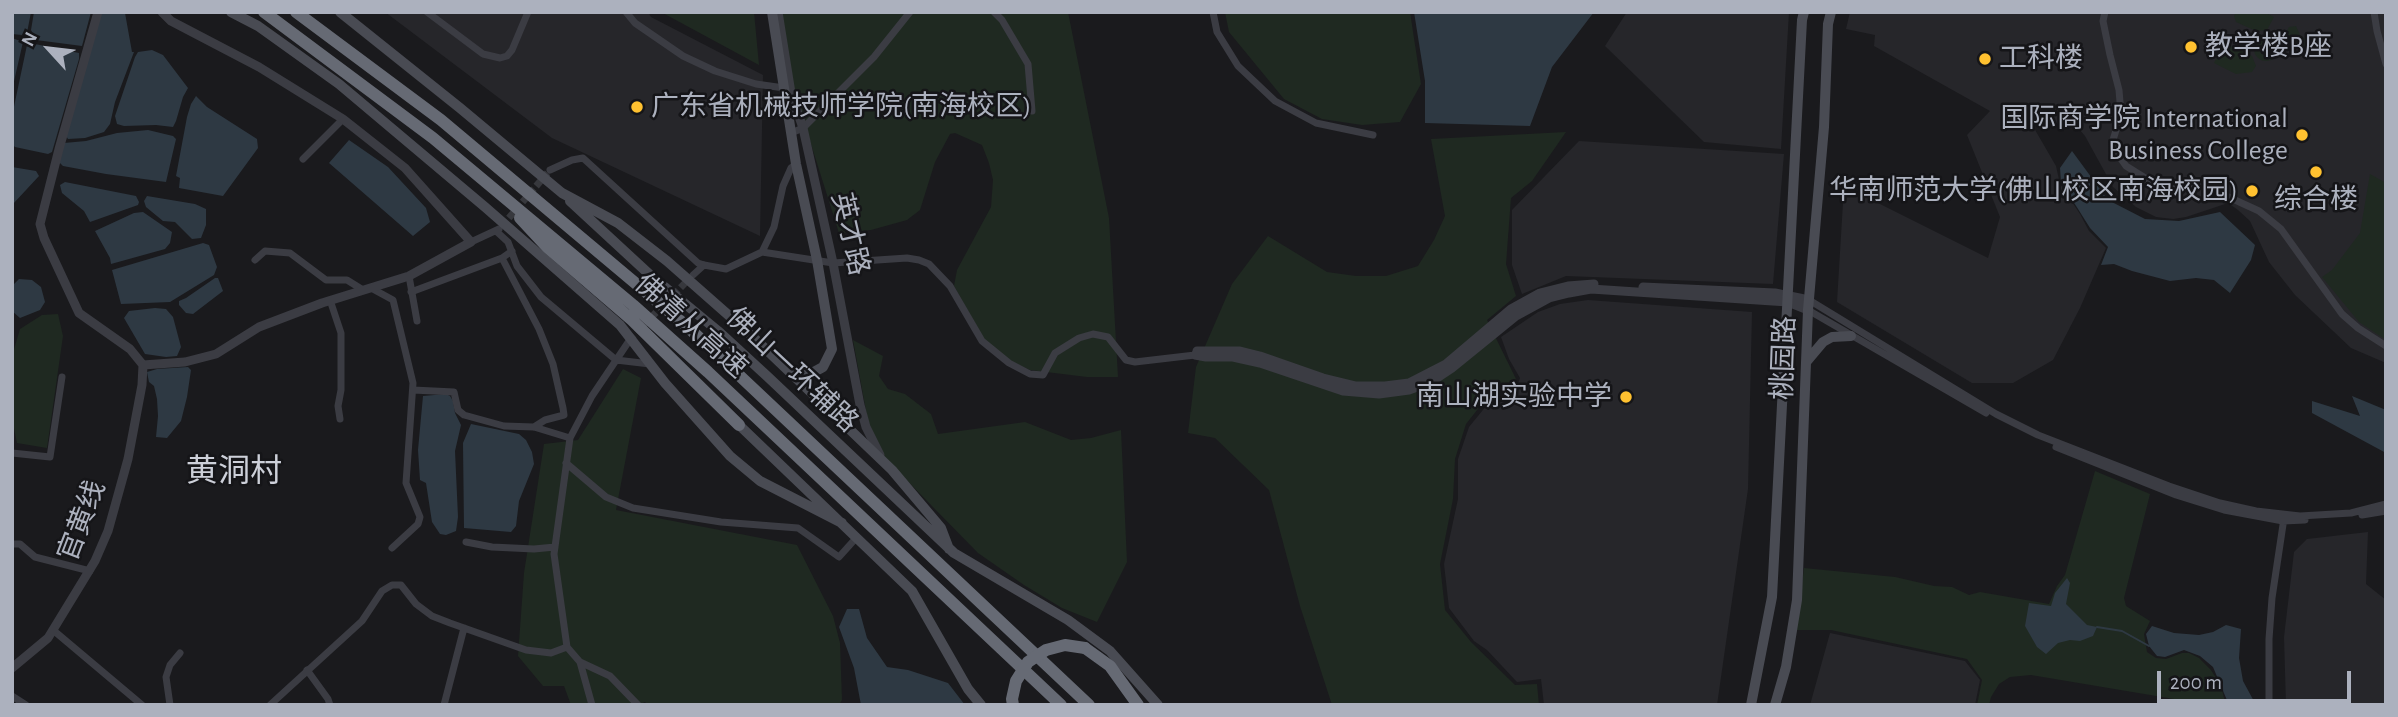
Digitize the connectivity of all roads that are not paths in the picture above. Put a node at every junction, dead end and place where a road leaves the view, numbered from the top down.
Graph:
1 (98, 12) edge
2 (162, 12) edge
3 (231, 12) edge
4 (264, 12) edge
5 (296, 12) edge
6 (340, 12) edge
7 (427, 12) edge
8 (527, 12) edge
9 (626, 12) edge
10 (772, 12) edge
11 (778, 12) edge
12 (910, 12) edge
13 (994, 12) edge
14 (1213, 12) edge
15 (1804, 12) edge
16 (1831, 12) edge
17 (2105, 12) edge
18 (2374, 12) edge
19 (2386, 64) edge
20 (784, 88) junction
21 (1032, 111) dead end
22 (343, 119) junction
23 (803, 128) junction
24 (791, 133) junction
25 (1373, 135) dead end
26 (303, 159) dead end
27 (796, 164) junction
28 (550, 170) tunnel mouth
29 (486, 182) junction
30 (562, 194) junction
31 (471, 243) junction
32 (512, 251) junction
33 (762, 252) junction
34 (502, 258) junction
35 (255, 260) dead end
36 (817, 261) junction
37 (833, 263) junction
38 (704, 265) junction
39 (693, 275) tunnel mouth
40 (409, 276) junction
41 (367, 289) junction
42 (411, 292) junction
43 (1788, 298) junction
44 (330, 300) junction
45 (1808, 305) junction
46 (417, 321) dead end
47 (1851, 336) junction
48 (629, 341) tunnel mouth
49 (2386, 346) edge
50 (1196, 353) joint
51 (616, 360) junction
52 (1807, 361) junction
53 (651, 364) junction
54 (143, 365) junction
55 (787, 370) junction
56 (62, 377) dead end
57 (413, 390) junction
58 (340, 419) dead end
59 (739, 425) joint
60 (534, 427) junction
61 (570, 438) junction
62 (12, 453) edge
63 (566, 463) junction
64 (884, 463) junction
65 (2386, 504) edge
66 (2386, 511) edge
67 (2284, 518) junction
68 (842, 523) junction
69 (857, 537) junction
70 (466, 542) dead end
71 (12, 544) edge
72 (555, 547) junction
73 (392, 548) dead end
74 (949, 549) junction
75 (90, 571) junction
76 (1004, 624) junction
77 (464, 628) junction
78 (53, 630) junction
79 (567, 647) junction
80 (180, 653) dead end
81 (580, 662) junction
82 (12, 668) edge
83 (307, 670) junction
84 (15, 700) edge
85 (26, 705) edge
86 (142, 705) edge
87 (170, 705) edge
88 (270, 705) edge
89 (330, 705) edge
90 (444, 705) edge
91 (592, 705) edge
92 (638, 705) edge
93 (981, 705) edge
94 (1013, 705) edge
95 (1061, 705) edge
96 (1089, 705) edge
97 (1100, 705) edge
98 (1138, 705) edge
99 (1158, 705) edge
100 (1751, 705) edge
101 (1775, 705) edge
102 (2269, 705) edge

1 - 54 street
2 - 22 street
3 - 53 main road
4 - 29 highway, 佛清从高速
5 - 76 highway, 佛清从高速
6 - 30 main road
7 - 8 street
9 - 20 street
10 - 20 main road, 英才路
11 - 23 street, 英才路
12 - 23 street
13 - 21 street
14 - 25 street
15 - 43 main road, 桃园路
16 - 45 main road, 桃园路
17 - 49 street
18 - 19 street
20 - 24 main road, 英才路
22 - 26 street
22 - 31 street
23 - 24 street
23 - 37 street, 英才路
24 - 27 main road, 英才路
27 - 33 street
27 - 36 main road, 英才路
28 - 38 street
29 - 59 highway
29 - 95 highway, 佛清从高速
30 - 55 main road
30 - 74 main road, 佛山一环辅路
31 - 32 street
31 - 40 street
32 - 34 street
32 - 51 street
33 - 36 street
33 - 38 street
34 - 42 street
34 - 60 street
35 - 41 street
36 - 37 street
36 - 55 main road, 英才路
37 - 50 street
37 - 64 street, 英才路
38 - 39 street
40 - 41 street
40 - 42 street
41 - 44 street
41 - 57 street
42 - 46 street
43 - 45 street
43 - 50 street
43 - 100 main road, 桃园路
44 - 54 street
44 - 58 street
45 - 47 street
45 - 52 main road, 桃园路
45 - 67 street
47 - 52 main road
47 - 67 street
48 - 51 street
51 - 53 street
51 - 61 street
52 - 101 main road, 桃园路
53 - 68 main road
54 - 75 street, 官黄线
55 - 64 main road
56 - 62 street
57 - 60 street
57 - 73 street
59 - 68 main road
60 - 61 street
61 - 63 street
63 - 69 street
63 - 72 street
64 - 74 main road
65 - 67 street
66 - 67 street
67 - 102 street
68 - 69 main road
69 - 93 main road
70 - 72 street
71 - 75 street
72 - 79 street
74 - 99 main road, 佛山一环辅路
75 - 78 street, 官黄线
76 - 96 highway, 佛清从高速
76 - 97 highway
77 - 79 street
77 - 83 street
77 - 90 street
78 - 82 street, 官黄线
78 - 86 street
79 - 81 street
80 - 87 street
81 - 91 street
81 - 92 street
83 - 88 street
83 - 89 street
84 - 85 street
94 - 98 highway, bridge

